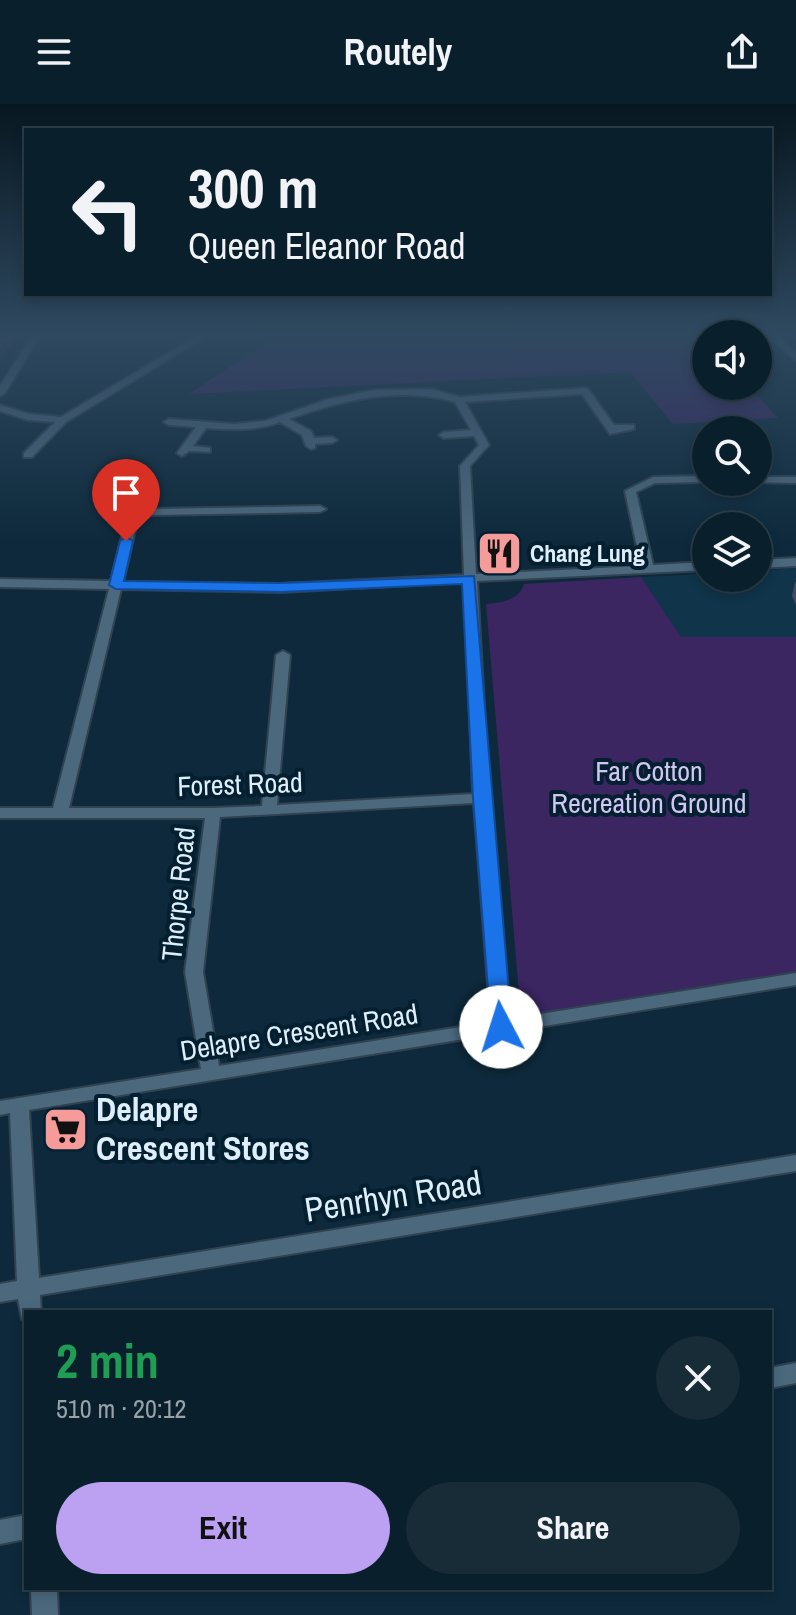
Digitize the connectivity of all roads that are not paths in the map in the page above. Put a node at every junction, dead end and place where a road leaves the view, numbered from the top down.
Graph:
1 (89, 405) edge
2 (318, 405) edge
3 (462, 405) edge
4 (594, 405) edge
5 (0, 408) edge
6 (63, 420) junction
7 (283, 420) junction
8 (169, 422) dead end
9 (203, 425) junction
10 (631, 427) dead end
11 (479, 433) junction
12 (444, 435) dead end
13 (332, 440) dead end
14 (206, 450) dead end
15 (28, 455) dead end
16 (692, 479) edge
17 (772, 480) edge
18 (796, 480) edge
19 (320, 509) dead end
20 (796, 562) edge
21 (772, 563) edge
22 (692, 567) edge
23 (648, 569) junction
24 (469, 579) junction
25 (0, 583) edge
26 (116, 585) junction
27 (283, 655) dead end
28 (481, 798) junction
29 (269, 810) junction
30 (60, 812) junction
31 (0, 813) edge
32 (213, 813) junction
33 (796, 979) edge
34 (501, 1027) junction
35 (211, 1074) junction
36 (10, 1107) edge
37 (796, 1163) edge
38 (28, 1288) junction
39 (0, 1293) edge
40 (30, 1310) edge
41 (796, 1373) edge
42 (772, 1378) edge
43 (24, 1527) edge
44 (0, 1532) edge
45 (44, 1590) edge
46 (45, 1615) edge

1 - 6 street
2 - 7 street
3 - 11 street
4 - 10 street
5 - 6 street
6 - 15 street
7 - 9 street
7 - 13 street
8 - 9 street
9 - 14 street
11 - 12 street
11 - 24 street
16 - 23 street
17 - 18 street
19 - 26 street
20 - 21 street
22 - 23 street
23 - 24 street
24 - 26 street
24 - 28 street
25 - 26 street
26 - 30 street
27 - 29 street
28 - 29 street, Forest Road
28 - 34 street
29 - 32 street, Forest Road
30 - 31 street, Forest Road
30 - 32 street, Forest Road
32 - 35 street, Thorpe Road
33 - 34 street, Delapre Crescent Road
34 - 35 street, Delapre Crescent Road
35 - 36 street, Delapre Crescent Road
36 - 38 street
37 - 38 street, Penrhyn Road
38 - 39 street, Penrhyn Road
38 - 40 street
41 - 42 street
43 - 44 street
45 - 46 street

